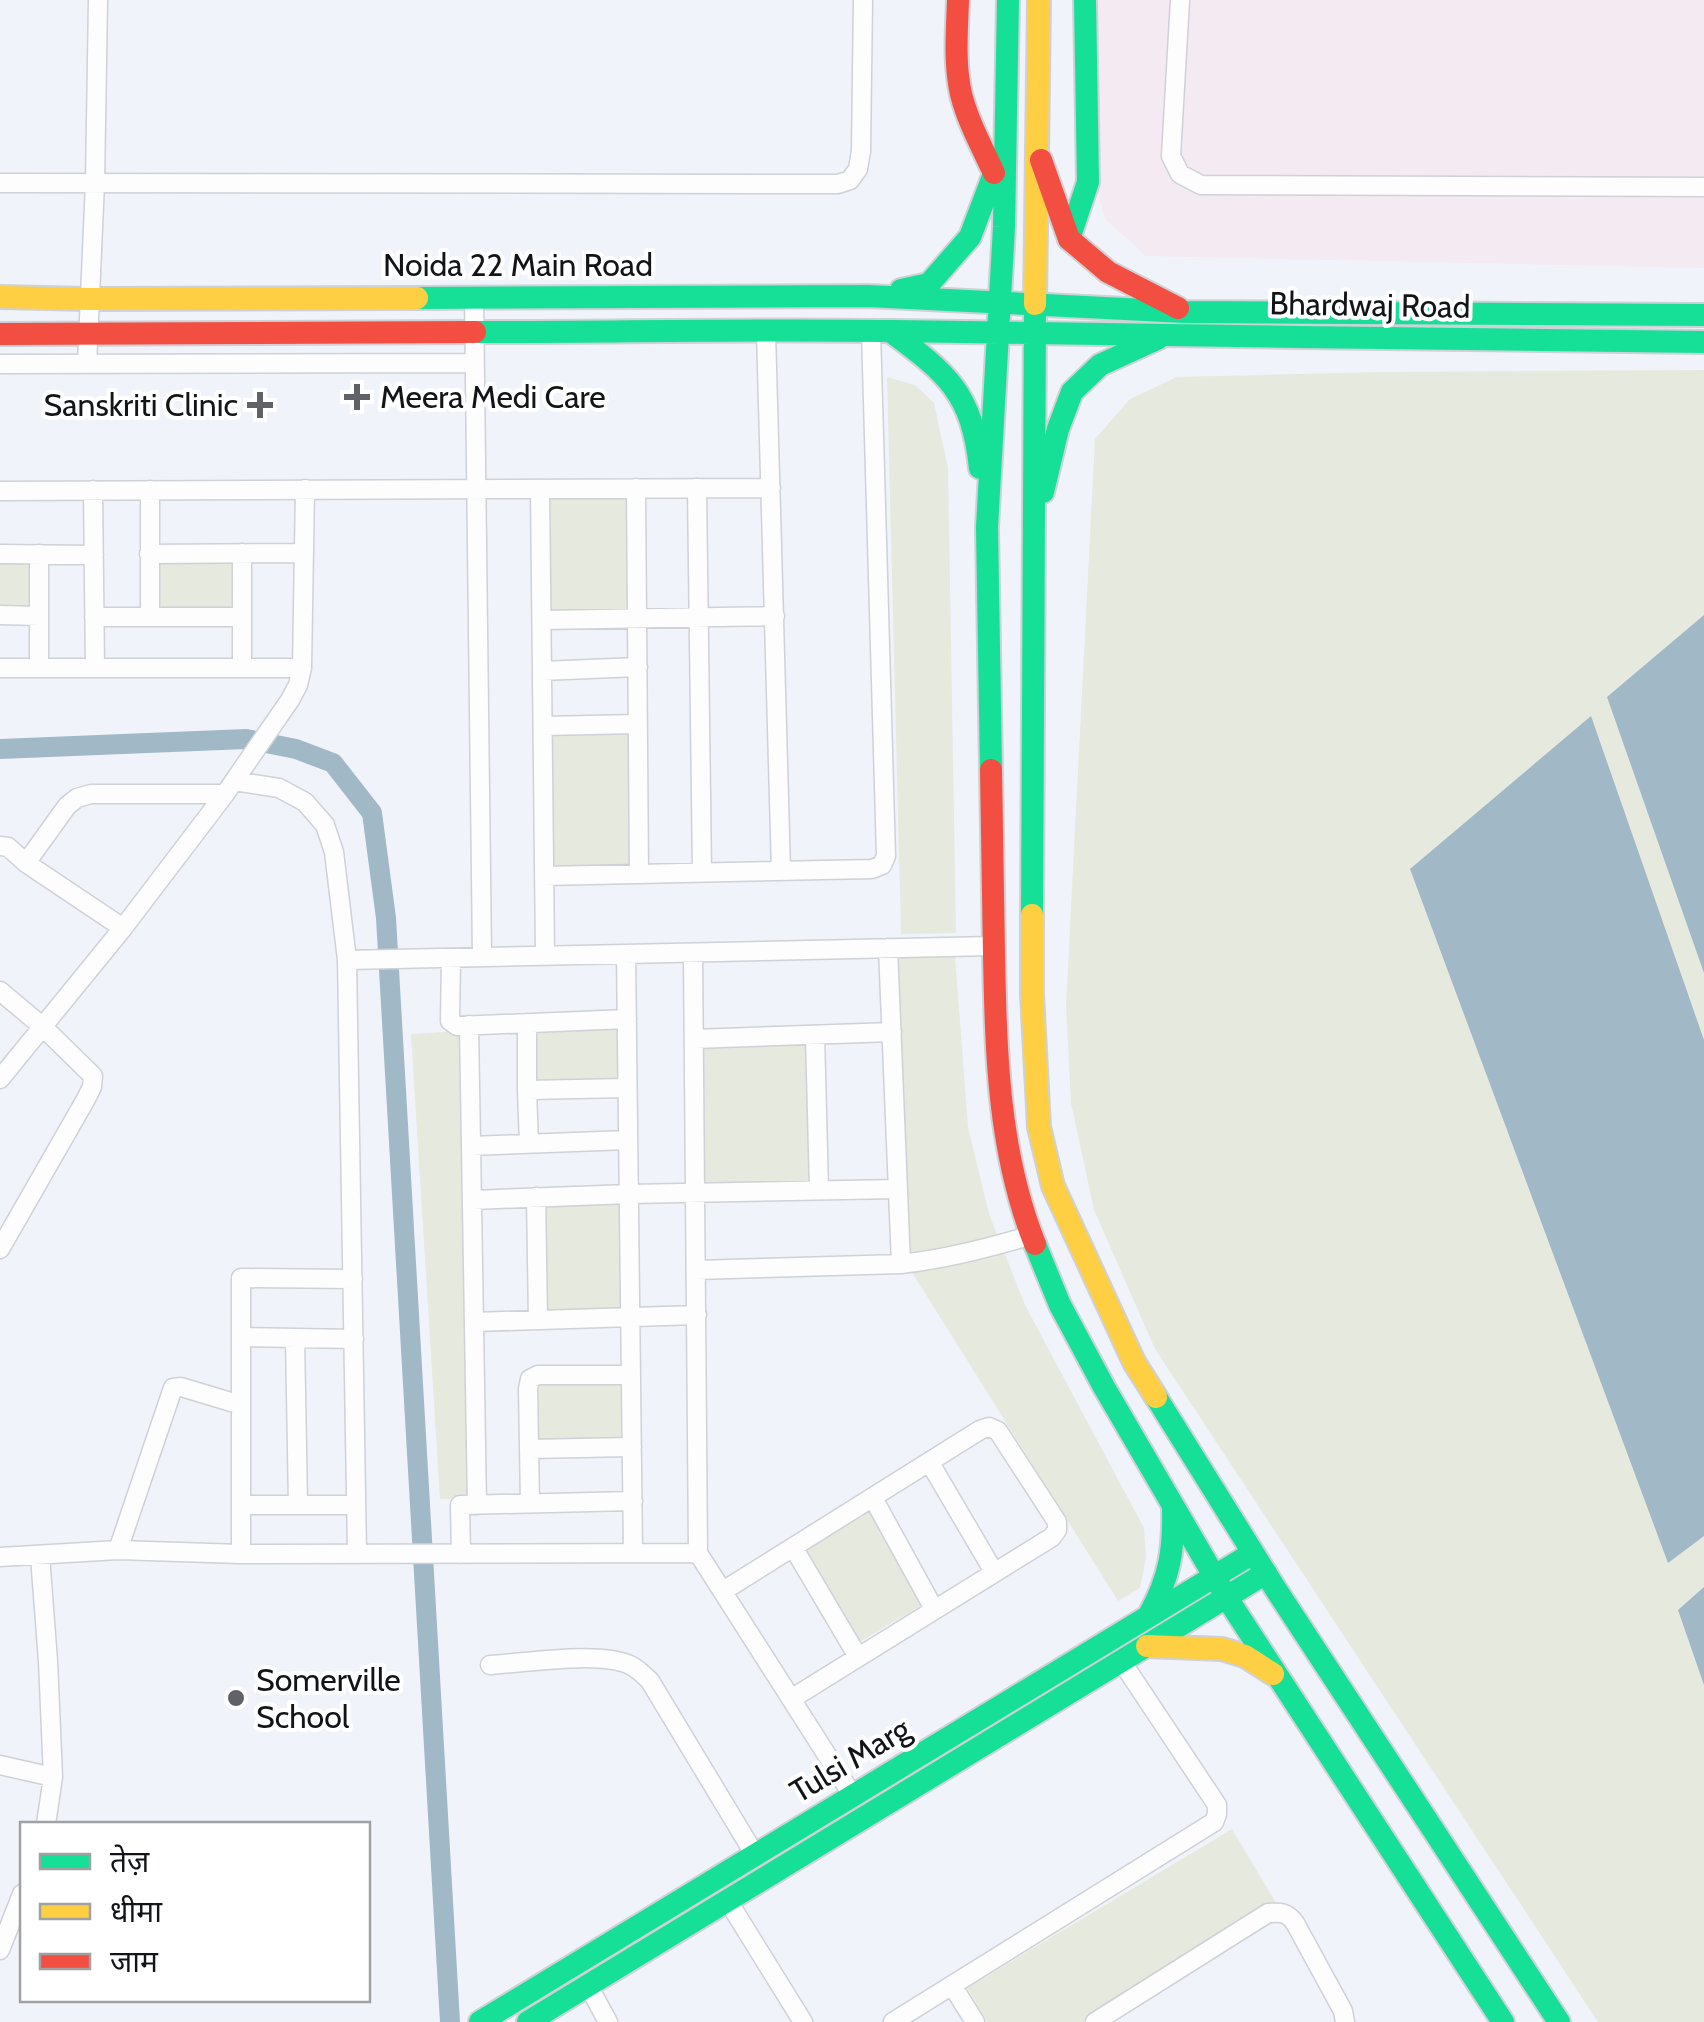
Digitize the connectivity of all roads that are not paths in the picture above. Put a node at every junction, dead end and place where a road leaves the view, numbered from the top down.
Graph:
1 (98, 0) edge
2 (863, 0) edge
3 (958, 0) edge
4 (1008, 0) edge
5 (1039, 0) edge
6 (1085, 0) edge
7 (1180, 0) edge
8 (1006, 143) junction
9 (1036, 148) junction
10 (994, 173) junction
11 (0, 183) edge
12 (95, 183) junction
13 (1704, 187) edge
14 (1069, 239) junction
15 (474, 296) junction
16 (868, 296) junction
17 (0, 297) edge
18 (89, 299) junction
19 (1000, 301) junction
20 (1036, 303) junction
21 (1184, 312) junction
22 (1704, 316) edge
23 (880, 331) junction
24 (475, 332) junction
25 (766, 332) junction
26 (0, 334) edge
27 (88, 334) junction
28 (999, 334) junction
29 (1167, 334) junction
30 (1034, 335) junction
31 (1704, 342) edge
32 (0, 364) edge
33 (87, 364) junction
34 (474, 364) junction
35 (636, 488) junction
36 (697, 488) junction
37 (772, 488) junction
38 (305, 489) junction
39 (475, 489) junction
40 (540, 489) junction
41 (0, 490) edge
42 (93, 490) junction
43 (150, 490) junction
44 (986, 526) junction
45 (1033, 529) junction
46 (242, 553) junction
47 (304, 553) junction
48 (0, 554) edge
49 (39, 554) junction
50 (150, 554) junction
51 (94, 555) junction
52 (0, 615) edge
53 (39, 616) junction
54 (774, 616) junction
55 (94, 617) junction
56 (150, 617) junction
57 (699, 617) junction
58 (242, 618) junction
59 (638, 618) junction
60 (542, 620) junction
61 (638, 667) junction
62 (0, 668) edge
63 (39, 668) junction
64 (95, 668) junction
65 (242, 668) junction
66 (302, 668) junction
67 (542, 671) junction
68 (638, 724) junction
69 (543, 726) junction
70 (234, 781) junction
71 (0, 846) edge
72 (26, 863) junction
73 (780, 871) junction
74 (702, 873) junction
75 (639, 874) junction
76 (544, 876) junction
77 (123, 928) junction
78 (993, 946) junction
79 (888, 948) junction
80 (693, 953) junction
81 (626, 954) junction
82 (545, 956) junction
83 (482, 957) junction
84 (451, 958) junction
85 (347, 960) junction
86 (0, 991) edge
87 (626, 1019) junction
88 (527, 1023) junction
89 (469, 1025) junction
90 (43, 1027) junction
91 (892, 1032) junction
92 (815, 1035) junction
93 (694, 1040) junction
94 (0, 1079) edge
95 (627, 1088) junction
96 (528, 1090) junction
97 (628, 1140) junction
98 (529, 1144) junction
99 (471, 1146) junction
100 (898, 1189) junction
101 (818, 1190) junction
102 (695, 1192) junction
103 (629, 1194) junction
104 (536, 1197) junction
105 (472, 1200) junction
106 (1032, 1234) junction
107 (0, 1249) edge
108 (901, 1264) junction
109 (696, 1270) junction
110 (352, 1279) junction
111 (696, 1314) junction
112 (630, 1316) junction
113 (538, 1320) junction
114 (474, 1322) junction
115 (241, 1338) junction
116 (295, 1338) junction
117 (354, 1339) junction
118 (631, 1374) junction
119 (241, 1405) junction
120 (632, 1448) junction
121 (529, 1449) junction
122 (930, 1463) junction
123 (873, 1498) junction
124 (633, 1501) junction
125 (530, 1503) junction
126 (241, 1504) junction
127 (477, 1504) junction
128 (1172, 1504) junction
129 (298, 1505) junction
130 (356, 1505) junction
131 (794, 1547) junction
132 (118, 1550) junction
133 (633, 1553) junction
134 (698, 1553) junction
135 (240, 1554) junction
136 (357, 1554) junction
137 (461, 1554) junction
138 (40, 1556) junction
139 (0, 1557) edge
140 (1260, 1563) junction
141 (994, 1572) junction
142 (1215, 1577) junction
143 (722, 1591) junction
144 (1227, 1598) junction
145 (934, 1610) junction
146 (1147, 1618) junction
147 (1147, 1646) junction
148 (858, 1657) junction
149 (1122, 1662) junction
150 (490, 1666) dead end
151 (1280, 1679) junction
152 (792, 1699) junction
153 (0, 1765) edge
154 (53, 1778) junction
155 (853, 1796) junction
156 (46, 1822) edge
157 (755, 1855) junction
158 (20, 1899) edge
159 (728, 1900) junction
160 (0, 1950) edge
161 (588, 1985) junction
162 (952, 1985) junction
163 (480, 2022) edge
164 (528, 2022) edge
165 (608, 2022) edge
166 (803, 2022) edge
167 (893, 2022) edge
168 (975, 2022) edge
169 (1095, 2022) edge
170 (1345, 2022) edge
171 (1503, 2022) edge
172 (1559, 2022) edge

1 - 12 street
2 - 12 street
3 - 10 street
4 - 8 street
5 - 9 street
6 - 14 street
7 - 13 street
8 - 10 street
8 - 19 street
9 - 14 street
9 - 20 street
10 - 16 street
11 - 12 street
12 - 18 street
14 - 21 street
15 - 16 street, Noida 22 Main Road
15 - 18 street, Noida 22 Main Road
15 - 24 street
16 - 19 street, Noida 22 Main Road
17 - 18 street, Noida 22 Main Road
18 - 27 street
19 - 20 street, Noida 22 Main Road
19 - 28 street
20 - 21 street, Bhardwaj Road
20 - 30 street
21 - 22 street, Bhardwaj Road
23 - 25 street, Noida 22 Main Road
23 - 28 street, Noida 22 Main Road
23 - 44 street
23 - 73 street
24 - 25 street, Noida 22 Main Road
24 - 27 street, Noida 22 Main Road
24 - 34 street
25 - 37 street
26 - 27 street, Noida 22 Main Road
27 - 33 street
28 - 30 street, Noida 22 Main Road
28 - 44 street
29 - 30 street, Bhardwaj Road
29 - 31 street, Bhardwaj Road
29 - 45 street
30 - 45 street
32 - 33 street
33 - 34 street
34 - 39 street
35 - 36 street
35 - 40 street
35 - 59 street
36 - 37 street
36 - 57 street
37 - 54 street
38 - 39 street
38 - 43 street
38 - 47 street
39 - 40 street
39 - 83 street
40 - 60 street
41 - 42 street
42 - 43 street
42 - 51 street
43 - 50 street
44 - 78 street
45 - 140 street
46 - 47 street
46 - 50 street
46 - 58 street
47 - 66 street
48 - 49 street
49 - 51 street
49 - 53 street
50 - 56 street
51 - 55 street
52 - 53 street
53 - 63 street
54 - 57 street
54 - 73 street
55 - 56 street
55 - 64 street
56 - 58 street
57 - 59 street
57 - 74 street
58 - 65 street
59 - 60 street
59 - 61 street
60 - 67 street
61 - 67 street
61 - 68 street
62 - 63 street
63 - 64 street
64 - 65 street
65 - 66 street
66 - 70 street
67 - 69 street
68 - 69 street
68 - 75 street
69 - 76 street
70 - 72 street
70 - 77 street
70 - 85 street
71 - 72 street
72 - 77 street
73 - 74 street
74 - 75 street
75 - 76 street
76 - 82 street
77 - 90 street
78 - 79 street
78 - 106 street
79 - 80 street
79 - 91 street
80 - 81 street
80 - 93 street
81 - 82 street
81 - 87 street
82 - 83 street
83 - 84 street
84 - 85 street
84 - 89 street
85 - 110 street
86 - 90 street
87 - 88 street
87 - 95 street
88 - 89 street
88 - 96 street
89 - 99 street
90 - 94 street
90 - 107 street
91 - 92 street
91 - 100 street
92 - 93 street
92 - 101 street
93 - 102 street
95 - 96 street
95 - 97 street
96 - 98 street
97 - 98 street
97 - 103 street
98 - 99 street
99 - 105 street
100 - 101 street
100 - 108 street
101 - 102 street
102 - 103 street
102 - 109 street
103 - 104 street
103 - 112 street
104 - 105 street
104 - 113 street
105 - 114 street
106 - 108 street
106 - 128 street
108 - 109 street
109 - 111 street
110 - 115 street
110 - 117 street
111 - 112 street
111 - 134 street
112 - 113 street
112 - 118 street
113 - 114 street
114 - 127 street
115 - 116 street
115 - 119 street
116 - 117 street
116 - 129 street
117 - 130 street
118 - 120 street
118 - 121 street
119 - 126 street
119 - 132 street
120 - 121 street
120 - 124 street
121 - 125 street
122 - 123 street
122 - 141 street
122 - 141 street
123 - 131 street
123 - 145 street
124 - 125 street
124 - 133 street
125 - 127 street
126 - 129 street
126 - 135 street
127 - 137 street
128 - 142 street
128 - 146 street
129 - 130 street
130 - 136 street
131 - 143 street
131 - 148 street
132 - 135 street
132 - 138 street
133 - 134 street
133 - 137 street
134 - 143 street
135 - 136 street
136 - 137 street
138 - 139 street
138 - 154 street
140 - 142 street, Tulsi Marg
140 - 144 street, Tulsi Marg
140 - 172 street
141 - 145 street
142 - 144 street
142 - 146 street, Tulsi Marg
143 - 152 street
144 - 147 street, Tulsi Marg
144 - 151 street
145 - 148 street
146 - 155 street, Tulsi Marg
147 - 149 street, Tulsi Marg
147 - 151 street
148 - 152 street
149 - 159 street, Tulsi Marg
149 - 162 street
150 - 157 street
151 - 171 street
152 - 155 street
153 - 154 street
154 - 156 street
155 - 157 street, Tulsi Marg
157 - 163 street, Tulsi Marg
158 - 160 street
159 - 161 street, Tulsi Marg
159 - 166 street
161 - 164 street, Tulsi Marg
161 - 165 street
162 - 167 street
162 - 168 street
169 - 170 street

